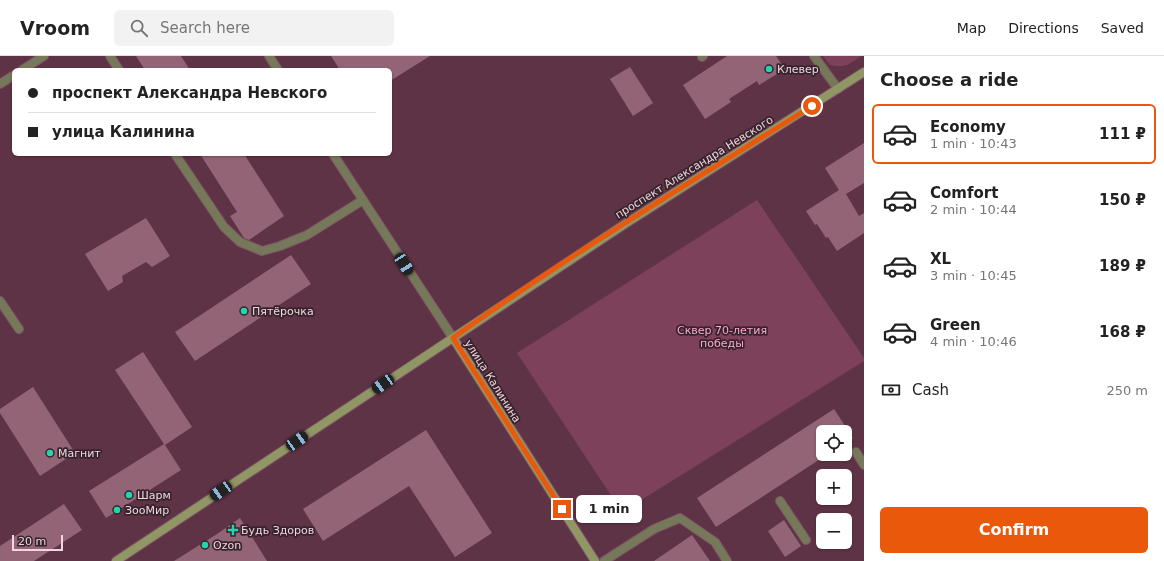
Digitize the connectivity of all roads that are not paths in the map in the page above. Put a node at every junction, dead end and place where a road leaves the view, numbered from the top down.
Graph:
1 (44, 56) edge
2 (110, 56) edge
3 (269, 56) edge
4 (814, 56) edge
5 (25, 68) edge
6 (118, 68) edge
7 (277, 68) edge
8 (864, 72) edge
9 (12, 76) edge
10 (0, 84) edge
11 (838, 89) junction
12 (176, 156) edge
13 (334, 156) edge
14 (363, 200) junction
15 (0, 301) edge
16 (19, 329) dead end
17 (453, 338) junction
18 (856, 452) dead end
19 (864, 465) edge
20 (780, 501) dead end
21 (806, 540) dead end
22 (116, 561) edge
23 (595, 561) edge
24 (604, 561) edge
25 (727, 561) edge

1 - 5 street
2 - 6 street
3 - 7 street
4 - 11 street
8 - 11 main road, проспект Александра Невского
9 - 10 street
11 - 17 main road, проспект Александра Невского
12 - 14 street
13 - 14 street, улица Калинина
14 - 17 street, улица Калинина
15 - 16 street
17 - 22 main road, проспект Александра Невского
17 - 23 main road, улица Калинина
18 - 19 street
20 - 21 street
24 - 25 street

